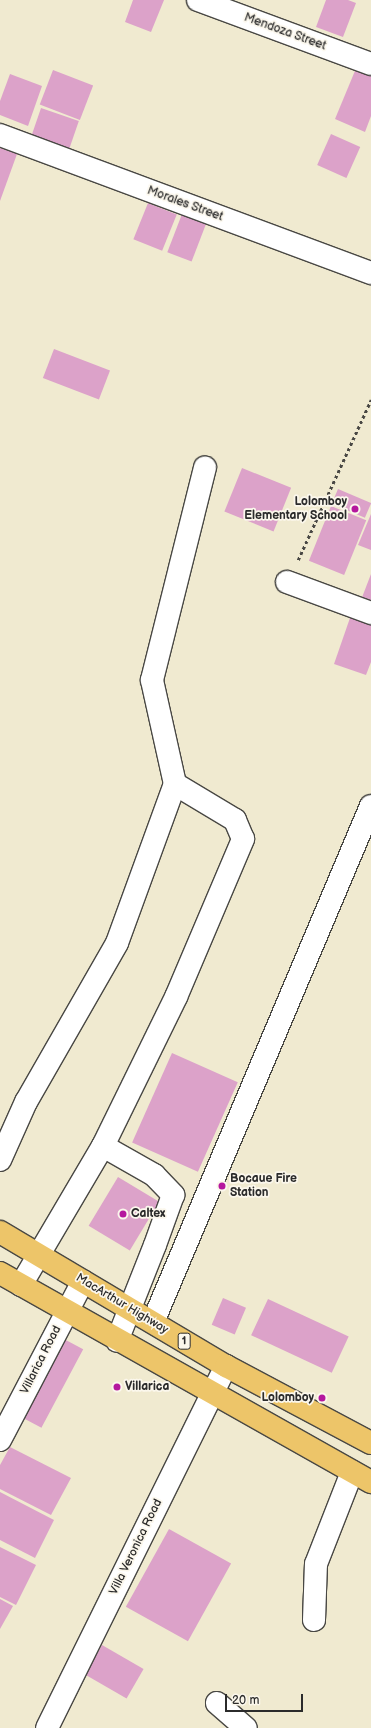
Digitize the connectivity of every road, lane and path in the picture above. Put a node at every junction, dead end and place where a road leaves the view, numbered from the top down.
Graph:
1 (198, 0) edge
2 (371, 64) edge
3 (0, 135) edge
4 (371, 272) edge
5 (371, 400) edge
6 (205, 468) dead end
7 (287, 582) joint
8 (371, 613) edge
9 (175, 784) junction
10 (371, 806) edge
11 (103, 1146) junction
12 (0, 1160) edge
13 (0, 1232) edge
14 (38, 1254) junction
15 (0, 1273) edge
16 (83, 1280) junction
17 (21, 1285) junction
18 (130, 1308) junction
19 (66, 1310) junction
20 (153, 1322) junction
21 (117, 1341) junction
22 (226, 1366) junction
23 (212, 1394) junction
24 (0, 1440) edge
25 (371, 1443) edge
26 (362, 1477) edge
27 (314, 1620) dead end
28 (218, 1703) dead end
29 (46, 1728) edge
30 (246, 1728) edge

1 - 2 street, Mendoza Street
3 - 4 street, Morales Street
5 - 7 path
6 - 9 street
7 - 8 street
9 - 11 street
9 - 12 street
10 - 20 street
11 - 14 street
11 - 18 street
13 - 14 highway, MacArthur Highway / 1
14 - 16 highway, MacArthur Highway / 1
14 - 17 street
15 - 17 highway
16 - 18 highway, MacArthur Highway / 1
16 - 19 street, Villarica Road
17 - 19 highway
18 - 20 highway, MacArthur Highway / 1
18 - 21 street
19 - 21 highway
19 - 24 street, Villarica Road
20 - 22 highway, MacArthur Highway / 1
21 - 23 highway
22 - 23 street, Villa Veronica Road
22 - 25 highway, MacArthur Highway / 1
23 - 26 highway
23 - 29 street, Villa Veronica Road
26 - 27 street
28 - 30 street

